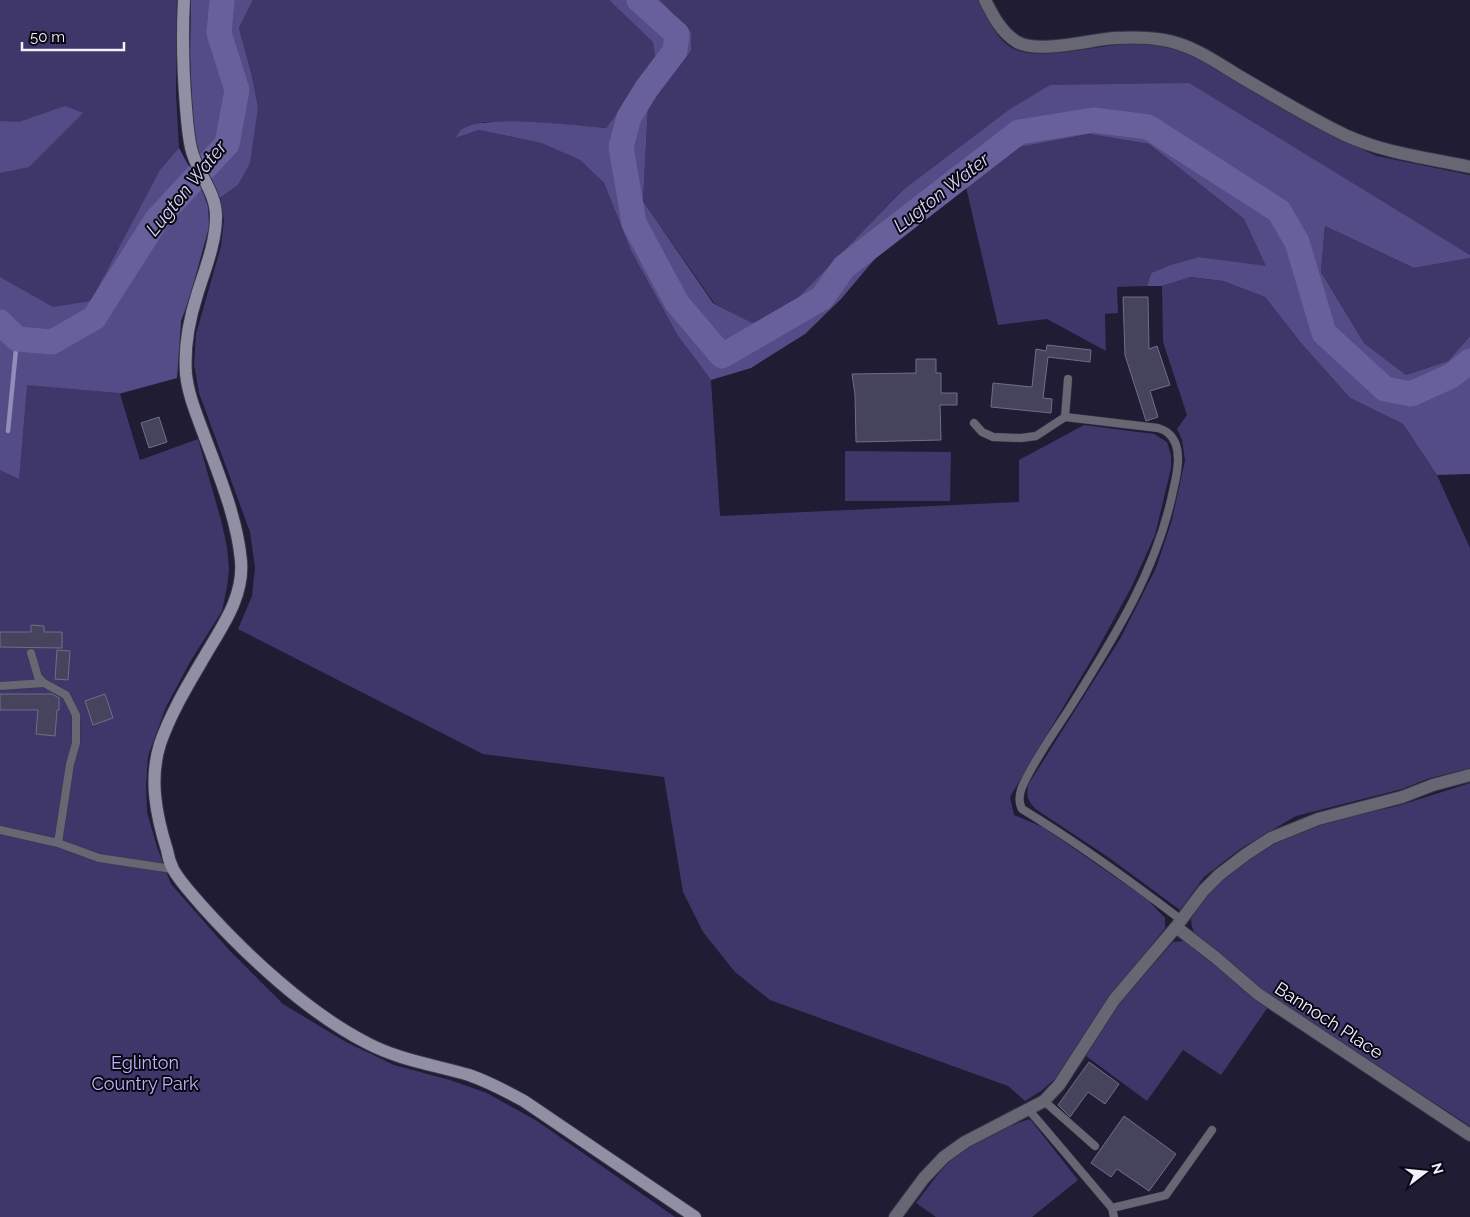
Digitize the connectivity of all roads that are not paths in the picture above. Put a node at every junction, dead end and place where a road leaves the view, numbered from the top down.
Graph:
1 (184, 0) edge
2 (985, 0) edge
3 (1470, 167) edge
4 (1068, 379) dead end
5 (1065, 417) junction
6 (974, 422) dead end
7 (31, 654) dead end
8 (44, 683) junction
9 (0, 686) edge
10 (1470, 775) edge
11 (0, 830) edge
12 (58, 843) junction
13 (172, 868) junction
14 (1178, 923) junction
15 (1044, 1101) junction
16 (1029, 1110) junction
17 (1212, 1130) dead end
18 (1470, 1135) edge
19 (1095, 1146) dead end
20 (1113, 1213) edge
21 (695, 1217) edge
22 (895, 1217) edge

1 - 13 main road
2 - 3 street
4 - 5 lane
5 - 6 lane
5 - 14 lane
7 - 8 lane
8 - 9 lane
8 - 12 lane
10 - 14 street
11 - 12 lane
12 - 13 lane
13 - 21 main road
14 - 15 street
14 - 18 street, Bannoch Place
15 - 16 street
15 - 19 lane
16 - 20 lane
16 - 22 street
17 - 20 lane

